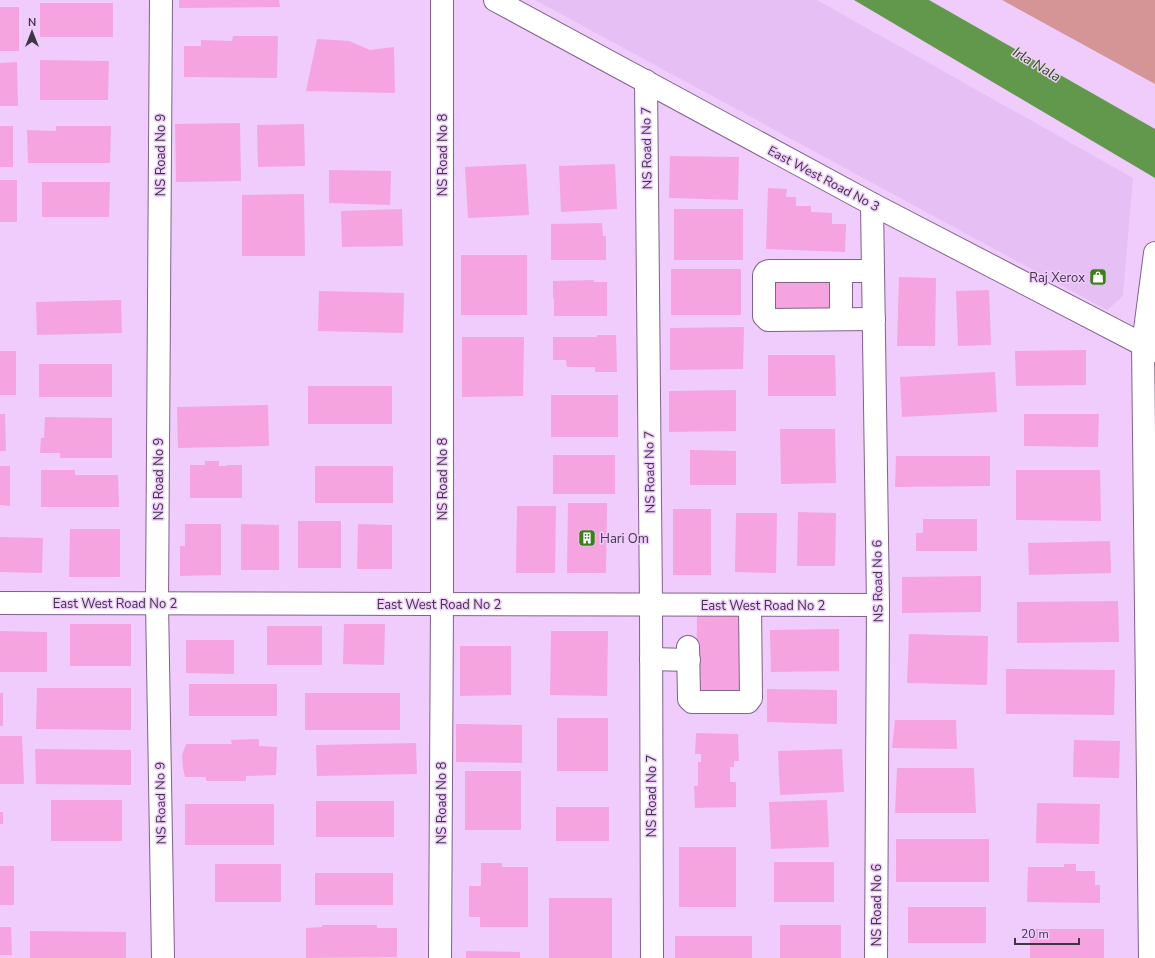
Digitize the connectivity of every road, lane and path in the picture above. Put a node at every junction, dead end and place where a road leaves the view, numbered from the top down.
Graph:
1 (161, 0) edge
2 (442, 0) edge
3 (495, 0) edge
4 (646, 81) junction
5 (872, 204) junction
6 (1155, 253) edge
7 (841, 271) junction
8 (873, 271) junction
9 (841, 319) junction
10 (874, 319) junction
11 (1149, 348) edge
12 (0, 603) edge
13 (157, 603) junction
14 (442, 604) junction
15 (651, 604) junction
16 (750, 605) junction
17 (878, 605) junction
18 (651, 659) junction
19 (163, 958) edge
20 (440, 958) edge
21 (652, 958) edge
22 (876, 958) edge
23 (1150, 958) edge

1 - 13 street, NS Road No 9
2 - 14 street, NS Road No 8
3 - 4 street, East West Road No 3
4 - 5 street, East West Road No 3
4 - 15 street, NS Road No 7
5 - 8 street, NS Road No 6
5 - 11 street, East West Road No 3
6 - 11 street
7 - 8 street
7 - 9 street
7 - 9 street
8 - 10 street, NS Road No 6
9 - 10 street
10 - 17 street, NS Road No 6
11 - 23 street
12 - 13 street, East West Road No 2
13 - 14 street, East West Road No 2
13 - 19 street, NS Road No 9
14 - 15 street, East West Road No 2
14 - 20 street, NS Road No 8
15 - 16 street, East West Road No 2
15 - 18 street, NS Road No 7
16 - 17 street, East West Road No 2
16 - 18 street
17 - 22 street, NS Road No 6
18 - 21 street, NS Road No 7

